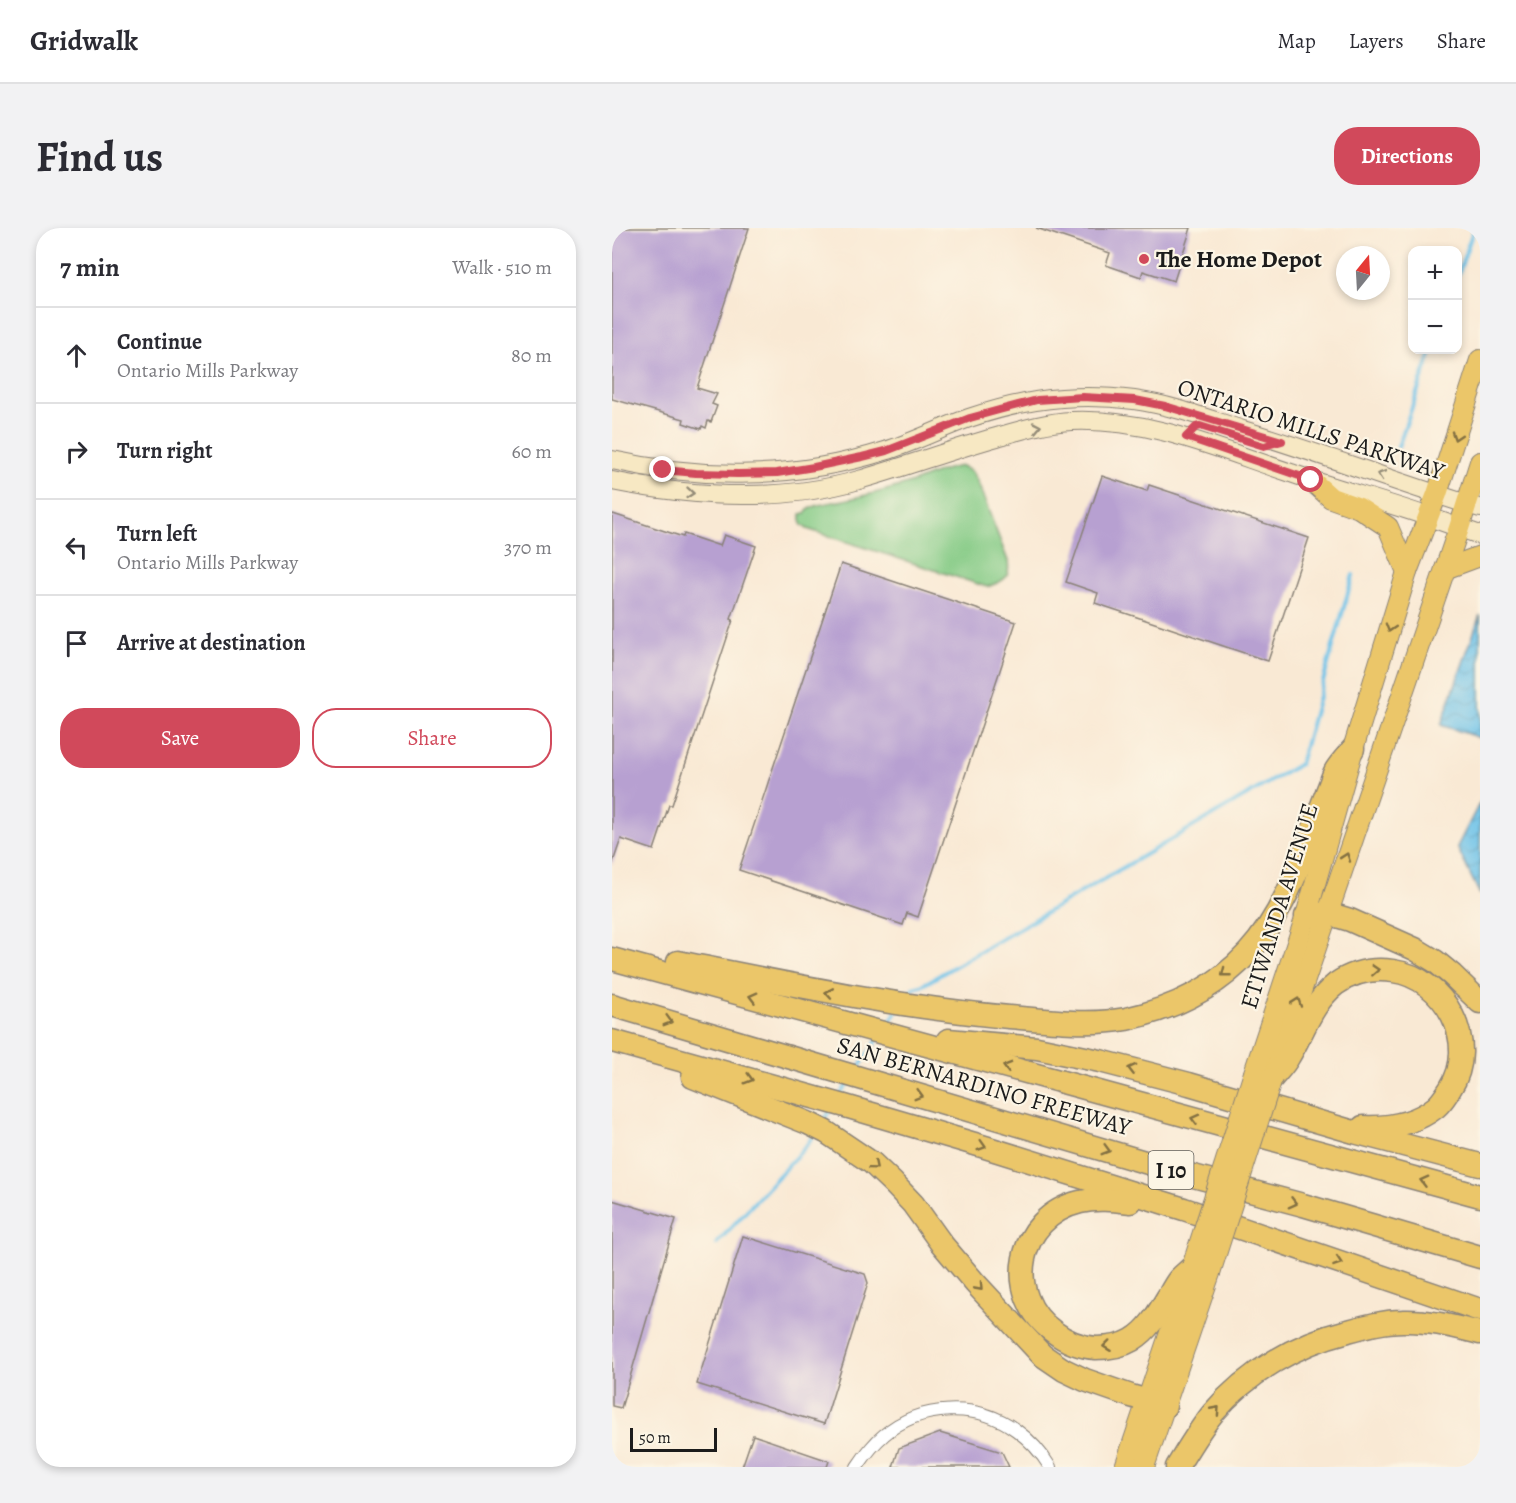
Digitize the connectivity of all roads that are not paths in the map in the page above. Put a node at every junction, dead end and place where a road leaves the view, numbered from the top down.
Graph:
1 (1480, 360) edge
2 (1186, 437) junction
3 (1282, 441) junction
4 (612, 460) edge
5 (1480, 462) edge
6 (1311, 480) junction
7 (612, 481) edge
8 (1437, 494) junction
9 (1473, 506) edge
10 (1428, 517) junction
11 (1459, 528) junction
12 (1480, 535) edge
13 (1480, 556) edge
14 (1445, 569) junction
15 (1407, 572) junction
16 (1353, 749) junction
17 (1317, 914) junction
18 (612, 948) edge
19 (612, 959) edge
20 (1480, 1002) edge
21 (612, 1005) edge
22 (881, 1031) junction
23 (612, 1041) edge
24 (612, 1050) edge
25 (1263, 1075) junction
26 (1305, 1117) junction
27 (1480, 1165) edge
28 (1480, 1197) edge
29 (1203, 1216) junction
30 (1480, 1257) edge
31 (1201, 1270) junction
32 (1480, 1310) edge
33 (1480, 1333) edge
34 (1156, 1403) junction
35 (857, 1467) edge
36 (1050, 1467) edge
37 (1125, 1467) edge
38 (1144, 1467) edge
39 (1177, 1467) edge

1 -> 8 main road, ETIWANDA AVENUE
2 - 3 main road
2 - 6 main road, ONTARIO MILLS PARKWAY
7 -> 2 main road, ONTARIO MILLS PARKWAY
3 - 4 main road, ONTARIO MILLS PARKWAY
8 -> 3 main road, ONTARIO MILLS PARKWAY
5 - 9 main road, ETIWANDA AVENUE
6 - 10 main road, ONTARIO MILLS PARKWAY
6 - 15 main road
8 - 9 main road, ONTARIO MILLS PARKWAY
8 - 10 main road, ETIWANDA AVENUE
9 - 11 main road, ETIWANDA AVENUE
10 - 11 main road, ONTARIO MILLS PARKWAY
10 - 15 main road, ETIWANDA AVENUE
11 - 12 main road, ONTARIO MILLS PARKWAY
11 - 14 main road, ETIWANDA AVENUE
13 - 14 main road
17 -> 14 main road, ETIWANDA AVENUE
15 -> 16 main road, ETIWANDA AVENUE
16 - 17 main road, ETIWANDA AVENUE
16 -> 18 highway
17 - 20 highway
17 - 25 main road, ETIWANDA AVENUE
22 -> 19 highway, SAN BERNARDINO FREEWAY / I 10
21 -> 30 highway, SAN BERNARDINO FREEWAY / I 10
26 -> 22 highway
28 -> 22 highway, SAN BERNARDINO FREEWAY / I 10
23 -> 29 highway
24 -> 34 highway
25 -> 26 highway
25 - 31 main road, ETIWANDA AVENUE, bridge
26 - 27 highway
31 -> 29 highway
29 -> 32 highway
31 - 34 main road, ETIWANDA AVENUE
39 -> 33 highway
34 - 37 main road, ETIWANDA AVENUE
34 - 38 main road, ETIWANDA AVENUE
35 - 36 street

